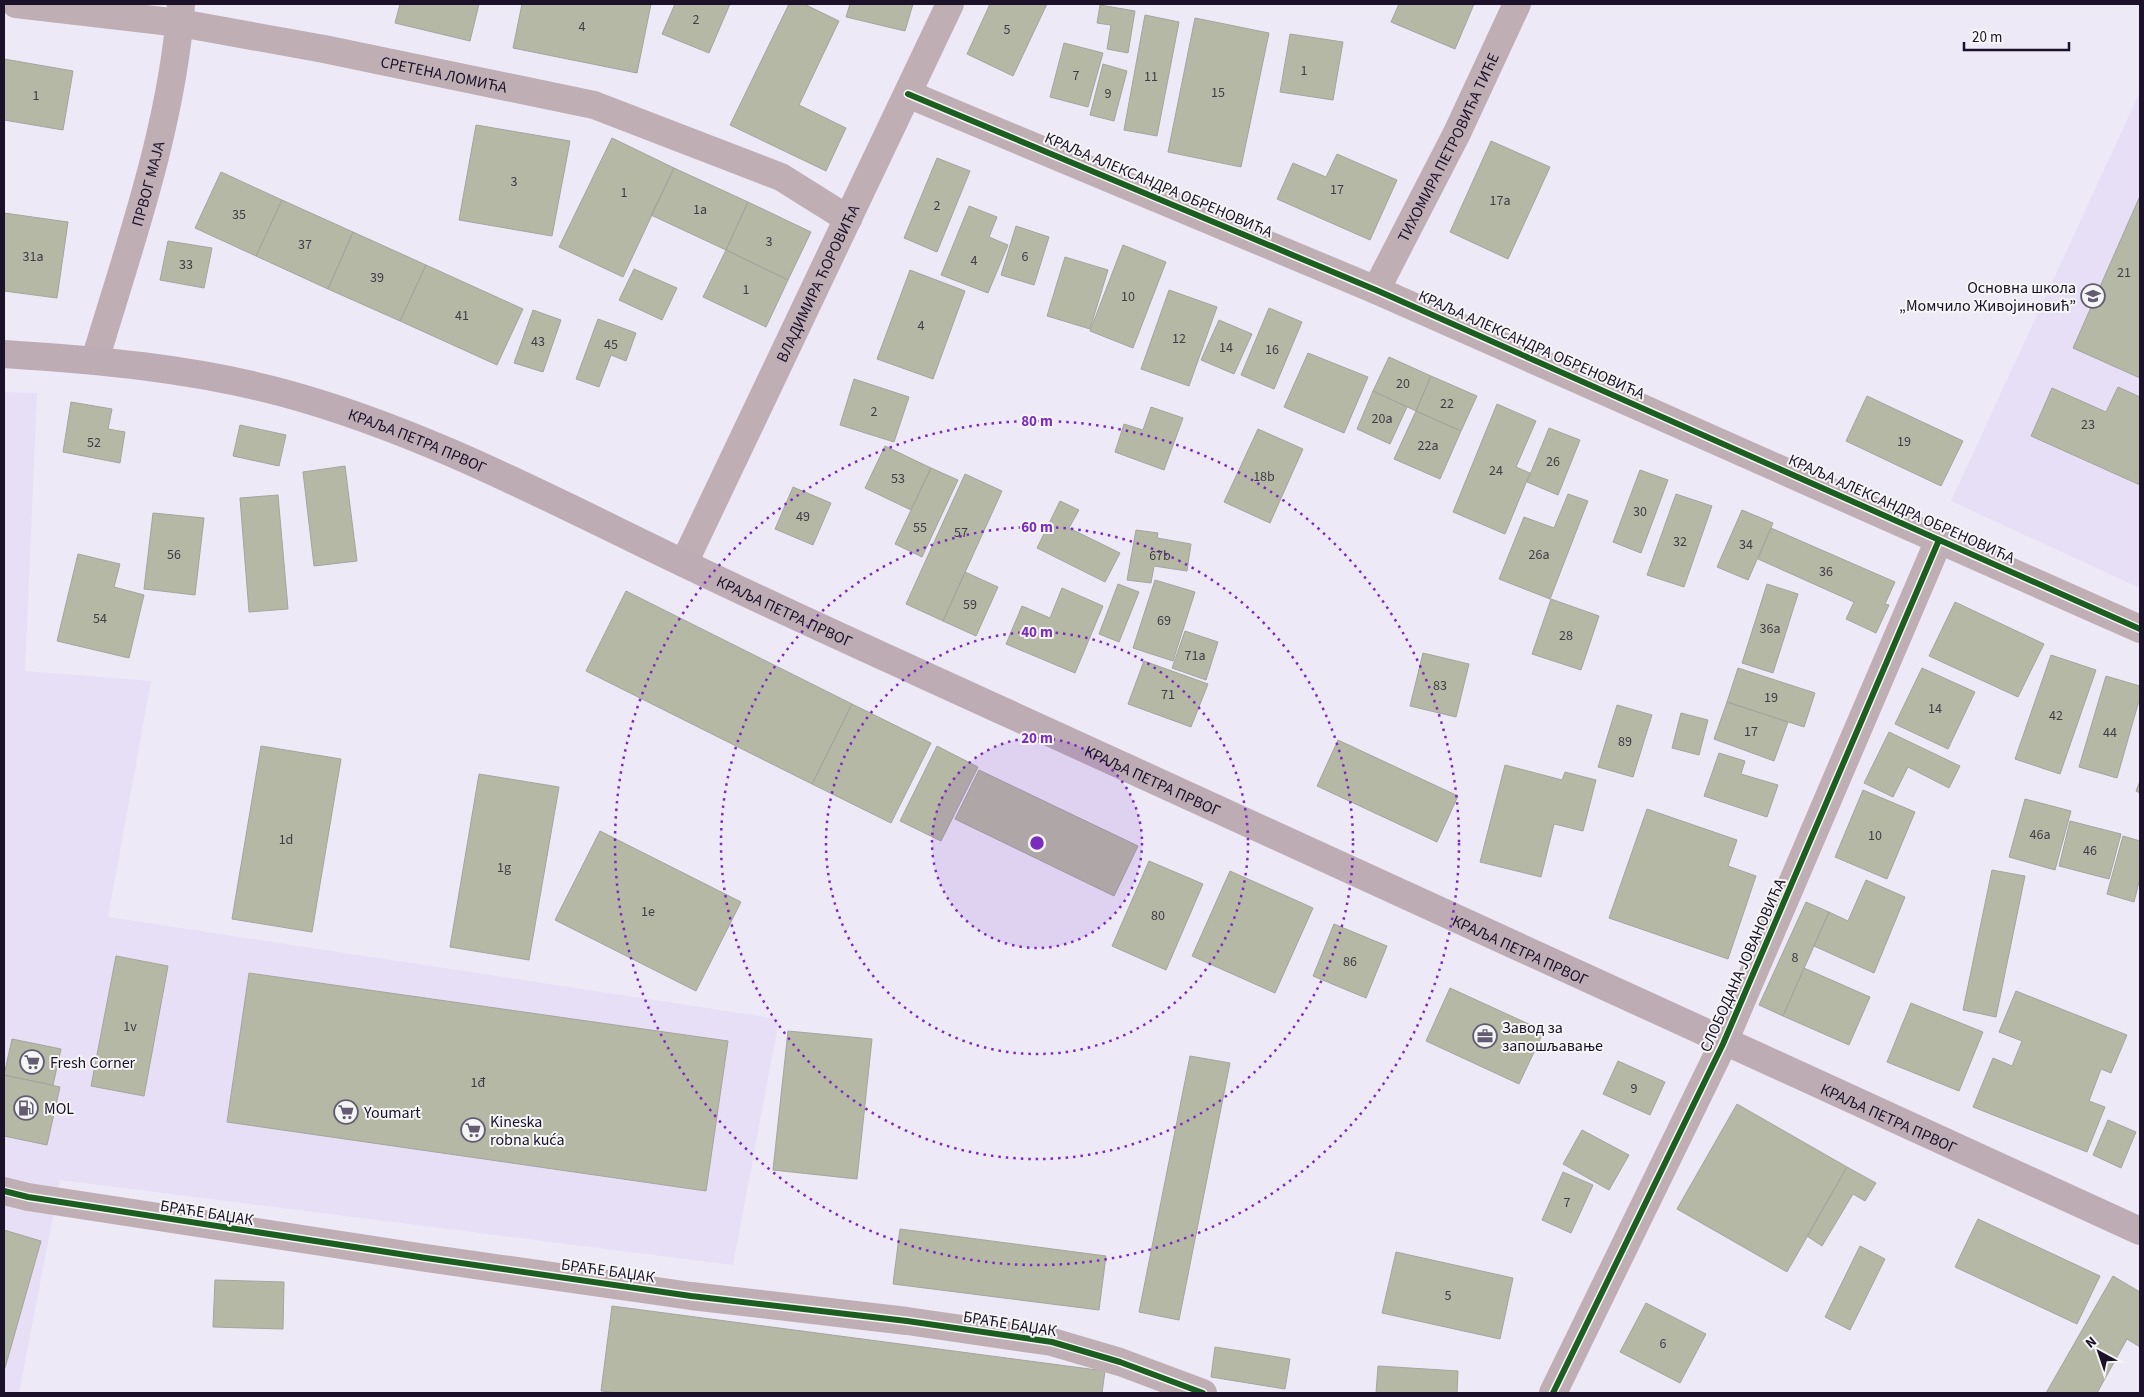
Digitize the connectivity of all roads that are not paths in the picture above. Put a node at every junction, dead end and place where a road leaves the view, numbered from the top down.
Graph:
1 (16, 4) edge
2 (950, 4) edge
3 (1517, 4) edge
4 (181, 13) edge
5 (908, 94) junction
6 (848, 219) junction
7 (1376, 290) junction
8 (4, 354) edge
9 (94, 360) junction
10 (1939, 540) junction
11 (684, 563) junction
12 (2140, 629) edge
13 (1723, 1044) junction
14 (4, 1191) edge
15 (2140, 1232) edge
16 (1203, 1393) edge
17 (1552, 1393) edge

1 - 4 street, СРЕТЕНА ЛОМИЋА
2 - 5 street, ВЛАДИМИРА ЋОРОВИЋА
3 - 7 street, ТИХОМИРА ПЕТРОВИЋА ТИЋЕ
4 - 6 street, СРЕТЕНА ЛОМИЋА
4 - 9 street, ПРВОГ МАЈА
5 - 6 street, ВЛАДИМИРА ЋОРОВИЋА
5 - 7 street, КРАЉА АЛЕКСАНДРА ОБРЕНОВИЋА
6 - 11 street, ВЛАДИМИРА ЋОРОВИЋА
7 - 10 street, КРАЉА АЛЕКСАНДРА ОБРЕНОВИЋА
8 - 9 main road, КРАЉА ПЕТРА ПРВОГ
9 - 11 main road, КРАЉА ПЕТРА ПРВОГ
10 - 12 street, КРАЉА АЛЕКСАНДРА ОБРЕНОВИЋА
10 - 13 street, СЛОБОДАНА ЈОВАНОВИЋА
11 - 13 main road, КРАЉА ПЕТРА ПРВОГ
13 - 15 main road, КРАЉА ПЕТРА ПРВОГ
13 - 17 street, СЛОБОДАНА ЈОВАНОВИЋА
14 - 16 street, БРАЋЕ БАЏАК

